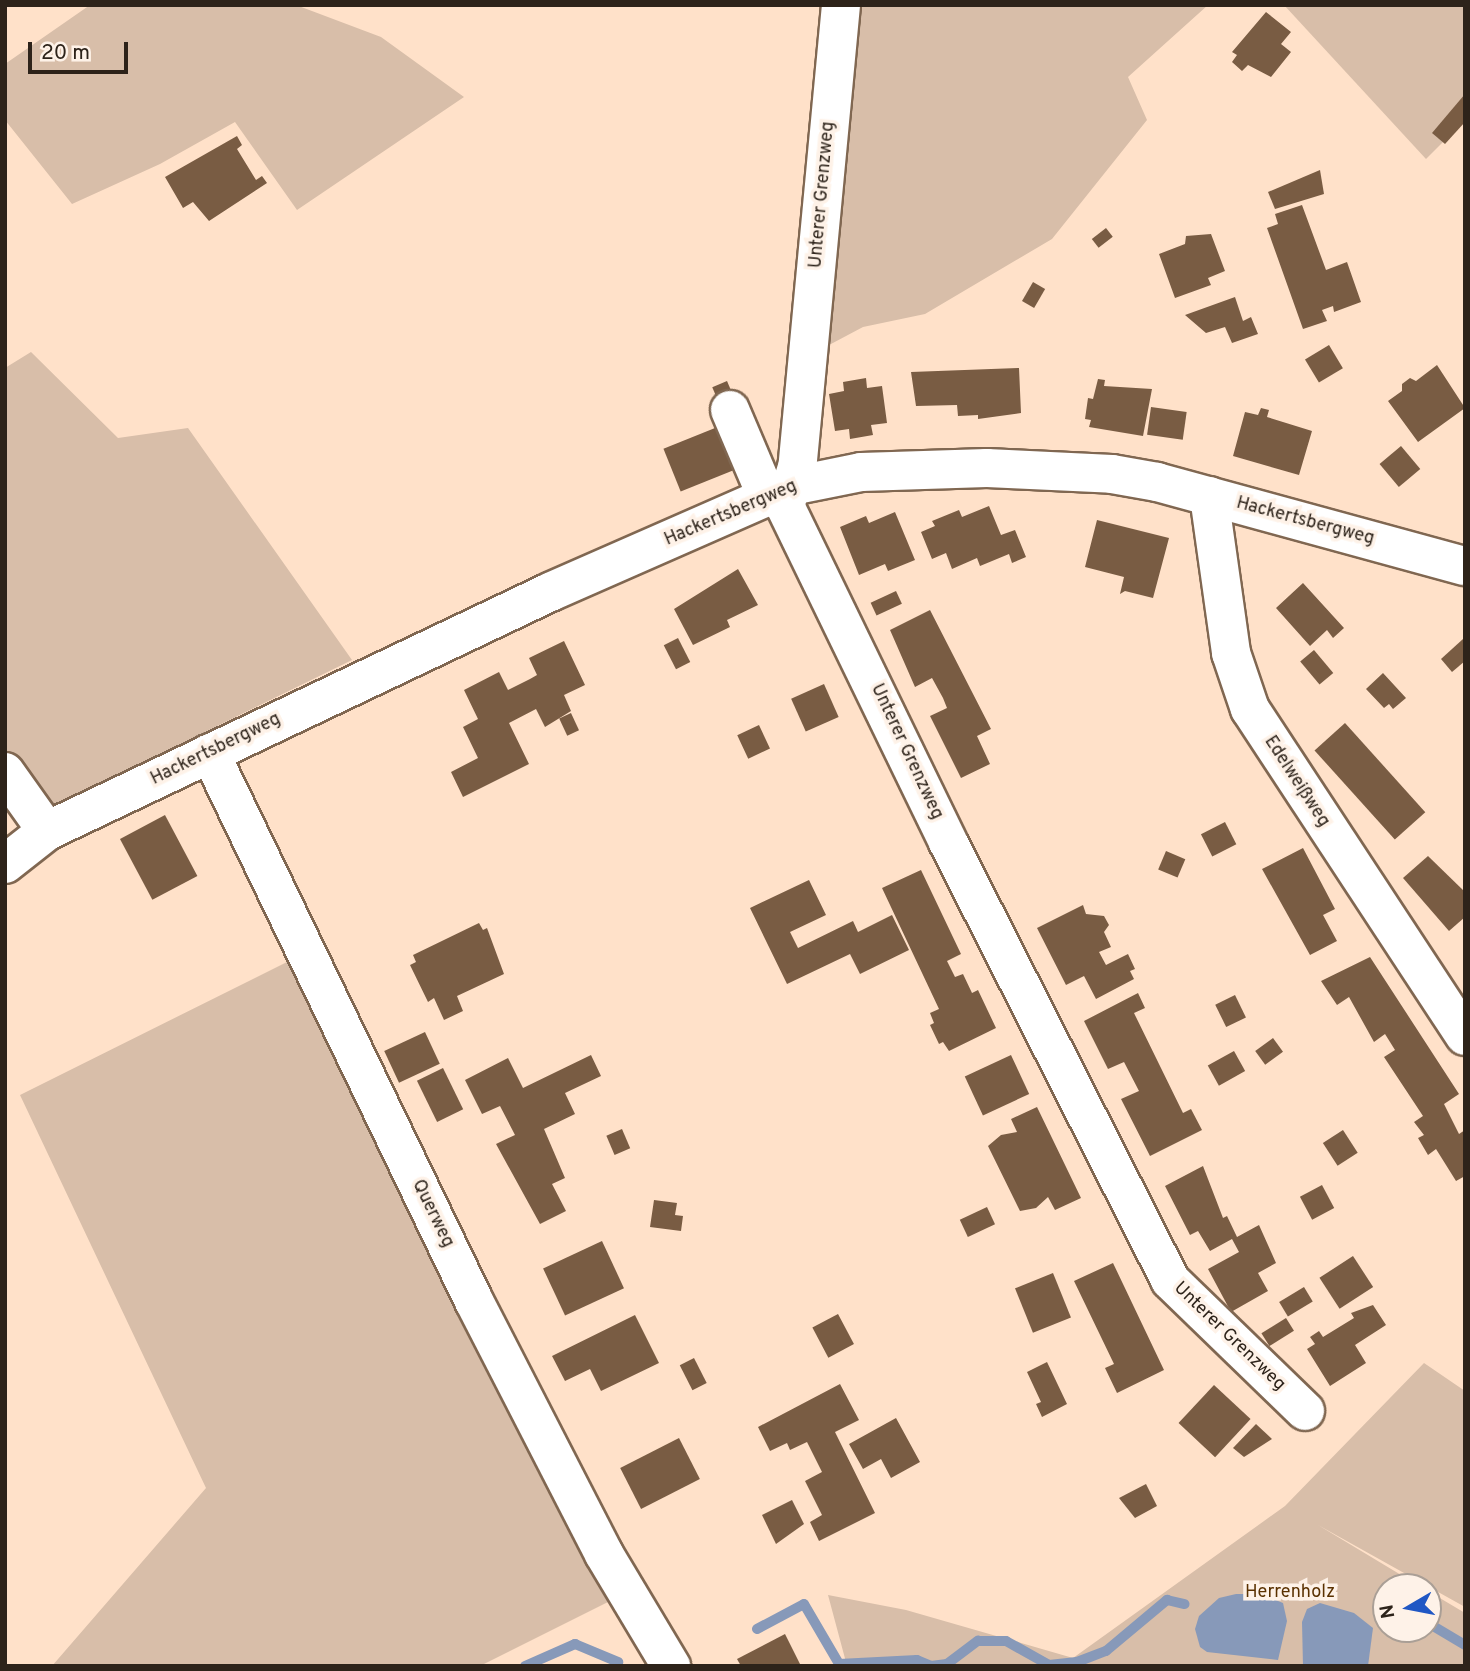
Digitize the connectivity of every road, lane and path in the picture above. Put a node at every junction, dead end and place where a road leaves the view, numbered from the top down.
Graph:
1 (841, 5) edge
2 (730, 410) dead end
3 (780, 491) junction
4 (1209, 496) junction
5 (1465, 566) edge
6 (210, 753) junction
7 (5, 772) edge
8 (47, 831) junction
9 (5, 864) edge
10 (1465, 1036) edge
11 (1305, 1411) dead end
12 (671, 1666) edge

1 - 3 street, Unterer Grenzweg
2 - 3 street
3 - 4 street, Hackertsbergweg
3 - 6 street, Hackertsbergweg
3 - 11 street, Unterer Grenzweg
4 - 5 street, Hackertsbergweg
4 - 10 street, Edelweißweg
6 - 8 street, Hackertsbergweg
6 - 12 street, Querweg
7 - 8 street
8 - 9 street, Hackertsbergweg

